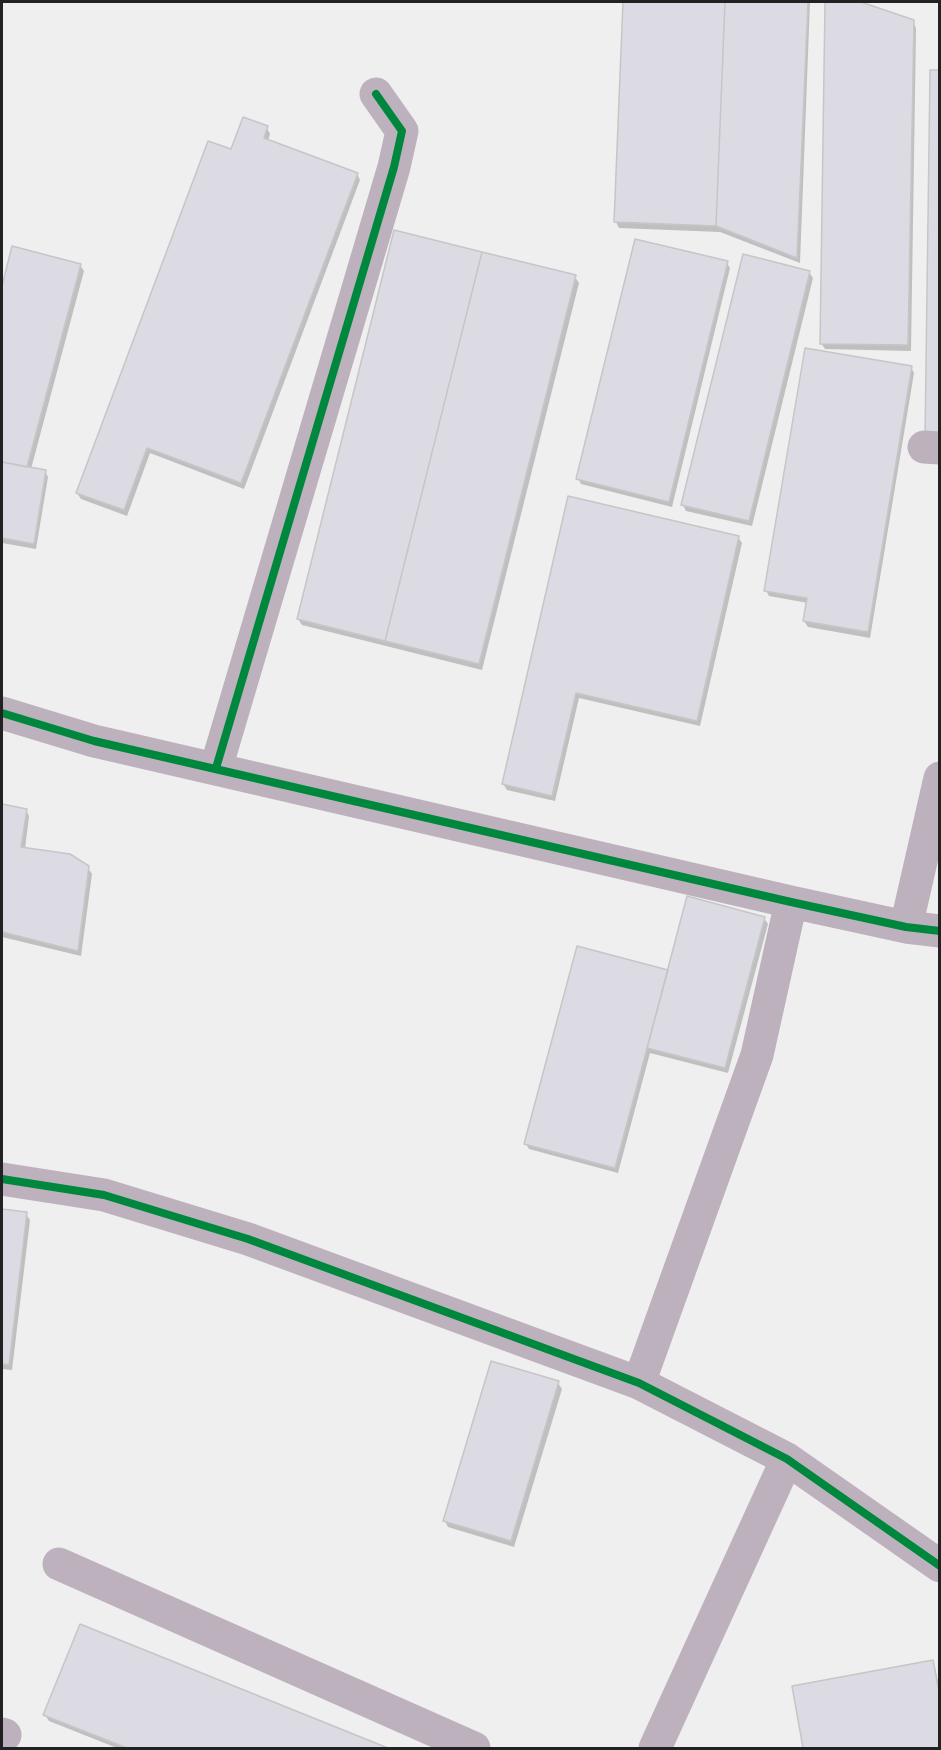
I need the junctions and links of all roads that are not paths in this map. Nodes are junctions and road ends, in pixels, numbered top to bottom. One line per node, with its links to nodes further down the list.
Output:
1 (376, 94): 3 (street)
2 (2, 713): 3 (street)
3 (216, 768): 5 (street)
4 (939, 778): 6 (street)
5 (791, 902): 6 (street); 9 (street)
6 (906, 927): 7 (street)
7 (939, 931)
8 (2, 1179): 9 (street)
9 (639, 1383): 10 (street)
10 (787, 1459): 12 (street); 14 (street)
11 (59, 1564): 13 (street)
12 (939, 1566)
13 (474, 1749)
14 (655, 1749)

